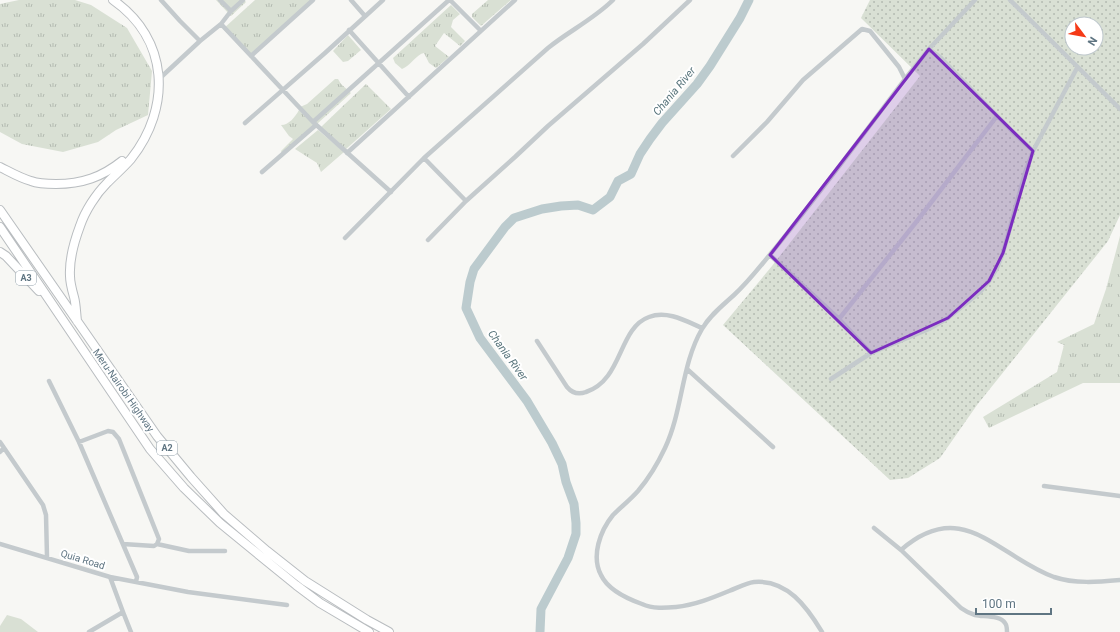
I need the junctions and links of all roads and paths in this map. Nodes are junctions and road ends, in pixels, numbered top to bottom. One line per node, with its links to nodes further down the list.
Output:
1 (113, 0): 24 (highway)
2 (161, 0): 19 (street)
3 (220, 0): 14 (street)
4 (243, 0): 14 (street)
5 (314, 0): 21 (street)
6 (350, 0): 15 (street)
7 (383, 0): 15 (street)
8 (449, 0): 18 (street); 22 (street)
9 (515, 0): 18 (street)
10 (613, 0): 36 (street)
11 (690, 0): 40 (street)
12 (975, 0): 20 (street)
13 (1010, 0): 23 (street)
14 (231, 12): 16 (street)
15 (365, 16): 17 (street)
16 (221, 24): 19 (street); 21 (street)
17 (349, 30): 22 (street); 26 (street)
18 (481, 31): 27 (street)
19 (200, 41): 24 (street)
20 (929, 49): 25 (street); 29 (street)
21 (251, 56): 26 (street)
22 (378, 64): 27 (street); 31 (street)
23 (1077, 68): 28 (street); 33 (street)
24 (159, 79): 32 (highway)
25 (905, 79): 35 (street); 46 (street)
26 (283, 90): 30 (street); 31 (street)
27 (409, 97): 34 (street)
28 (1120, 109)
29 (998, 116): 33 (street); 48 (street)
30 (245, 123)
31 (315, 124): 34 (street); 38 (street)
32 (142, 142): 37 (highway); 49 (highway)
33 (1033, 151): 52 (street)
34 (347, 153): 39 (street)
35 (733, 156)
36 (424, 158): 39 (street); 40 (street)
37 (0, 167)
38 (262, 172)
39 (391, 192): 43 (street)
40 (466, 201): 44 (street)
41 (0, 210): 49 (highway, Meru-Nairobi Highway / A2)
42 (0, 227): 47 (highway, Meru-Nairobi Highway / A2)
43 (345, 238)
44 (428, 240)
45 (0, 252): 47 (highway, A3)
46 (770, 255): 48 (street); 50 (street)
47 (52, 304): 77 (highway, Meru-Nairobi Highway / A2)
48 (839, 319): 52 (street)
49 (77, 322): 78 (highway, Meru-Nairobi Highway / A2)
50 (702, 328): 51 (street); 53 (street)
51 (537, 341)
52 (871, 353): 54 (street)
53 (687, 369): 58 (street); 79 (street)
54 (831, 379)
55 (49, 381): 57 (street)
56 (0, 442): 59 (street)
57 (79, 442): 65 (street); 66 (street)
58 (773, 447)
59 (4, 448): 60 (street); 69 (street)
60 (0, 452)
61 (1044, 486): 62 (street)
62 (1120, 496)
63 (874, 528): 67 (street)
64 (0, 544): 69 (street, Quia Road)
65 (123, 544): 66 (street); 72 (street)
66 (157, 544): 68 (street)
67 (901, 550): 71 (street); 80 (street)
68 (225, 551)
69 (47, 557): 70 (street, Quia Road)
70 (110, 576): 72 (street); 74 (street, Quia Road)
71 (1120, 580)
72 (136, 582): 73 (street)
73 (287, 605)
74 (123, 612): 75 (street); 76 (street, Quia Road)
75 (89, 632)
76 (131, 632)
77 (369, 632)
78 (389, 632)
79 (822, 632)
80 (1007, 632)

